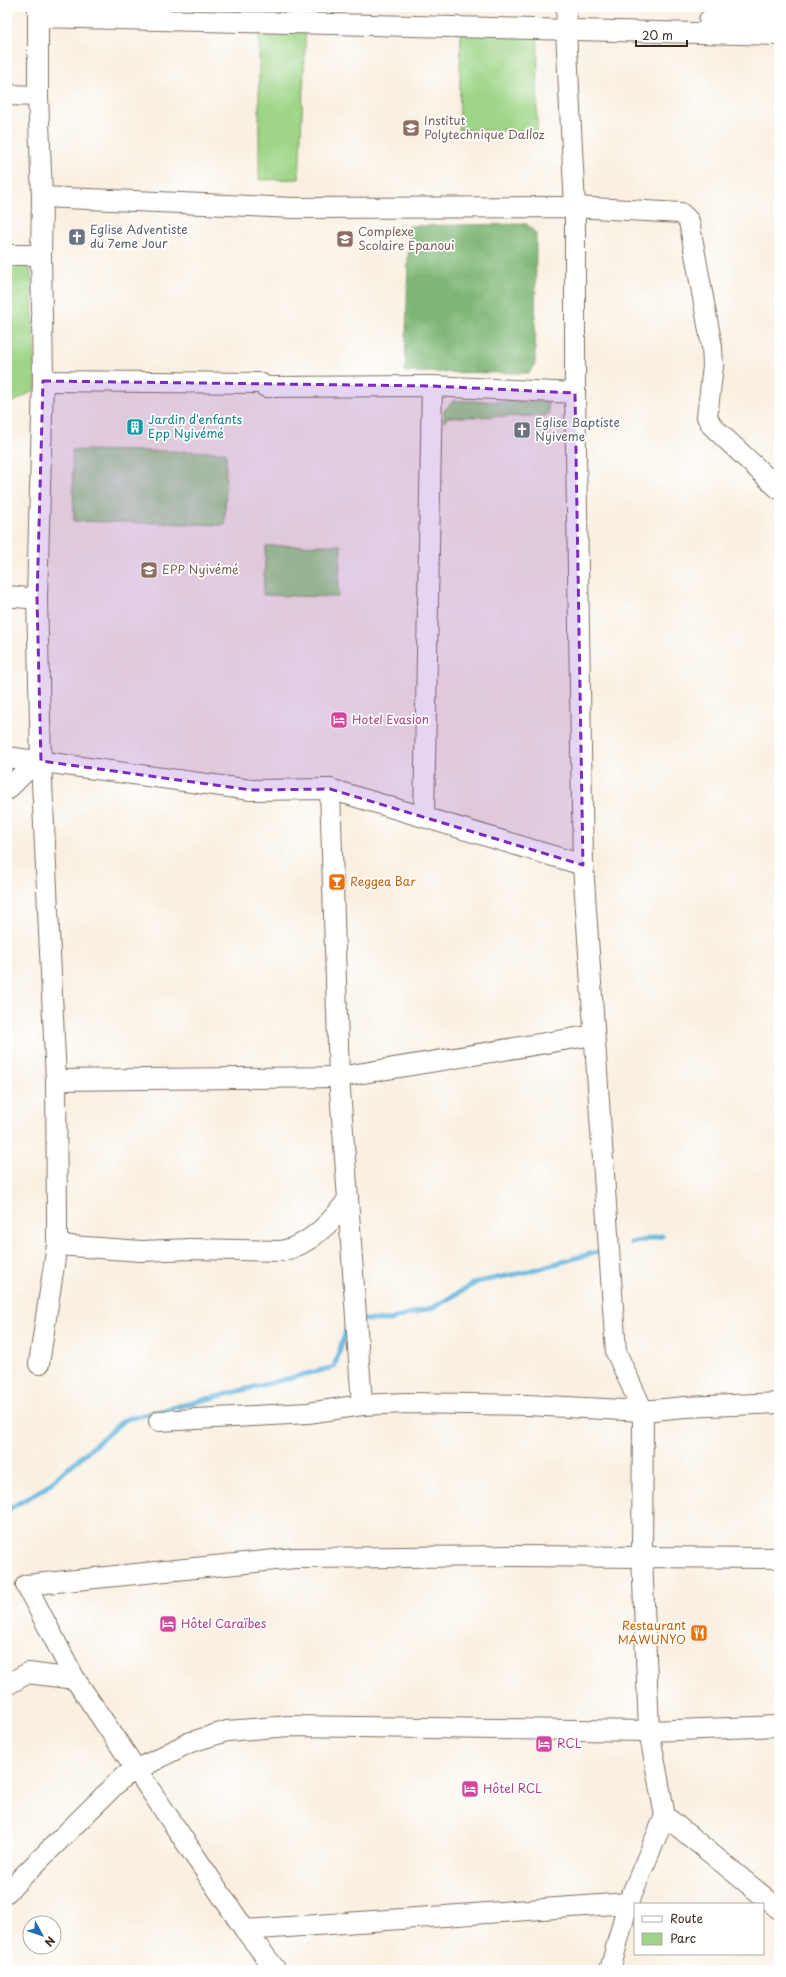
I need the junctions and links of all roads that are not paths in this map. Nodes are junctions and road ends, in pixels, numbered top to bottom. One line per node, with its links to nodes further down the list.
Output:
1 (42, 10): 2 (street); 6 (street)
2 (560, 16): 3 (street); 4 (street); 8 (street)
3 (779, 19)
4 (779, 35)
5 (7, 95): 6 (street)
6 (38, 96): 7 (street)
7 (42, 197): 8 (street); 10 (street)
8 (575, 207): 13 (street); 14 (street)
9 (7, 255): 10 (street)
10 (41, 255): 11 (street)
11 (43, 381): 12 (street); 16 (street)
12 (432, 386): 13 (street); 21 (street)
13 (575, 393): 22 (street)
14 (779, 489)
15 (7, 596): 16 (street)
16 (37, 599): 18 (street)
17 (7, 757): 18 (street)
18 (39, 761): 19 (street); 20 (street); 25 (street)
19 (330, 789): 21 (street); 24 (street)
20 (7, 790)
21 (424, 816): 22 (street)
22 (583, 865): 23 (street)
23 (594, 1035): 24 (street); 31 (street)
24 (339, 1077): 25 (street); 26 (street)
25 (56, 1080): 27 (street)
26 (348, 1199): 27 (street); 30 (street)
27 (57, 1245): 28 (street)
28 (39, 1364)
29 (779, 1403): 31 (street)
30 (362, 1405): 31 (street); 32 (street)
31 (643, 1411): 33 (street)
32 (159, 1421)
33 (642, 1556): 34 (street); 35 (street); 38 (street)
34 (779, 1558)
35 (75, 1679): 36 (street); 39 (street)
36 (7, 1685)
37 (779, 1726): 38 (street)
38 (649, 1731): 39 (street); 40 (street)
39 (137, 1770): 41 (street); 44 (street)
40 (665, 1816): 42 (street); 43 (street)
41 (7, 1892)
42 (628, 1903): 44 (street); 46 (street)
43 (779, 1909)
44 (245, 1930): 45 (street)
45 (276, 1970)
46 (610, 1970)

